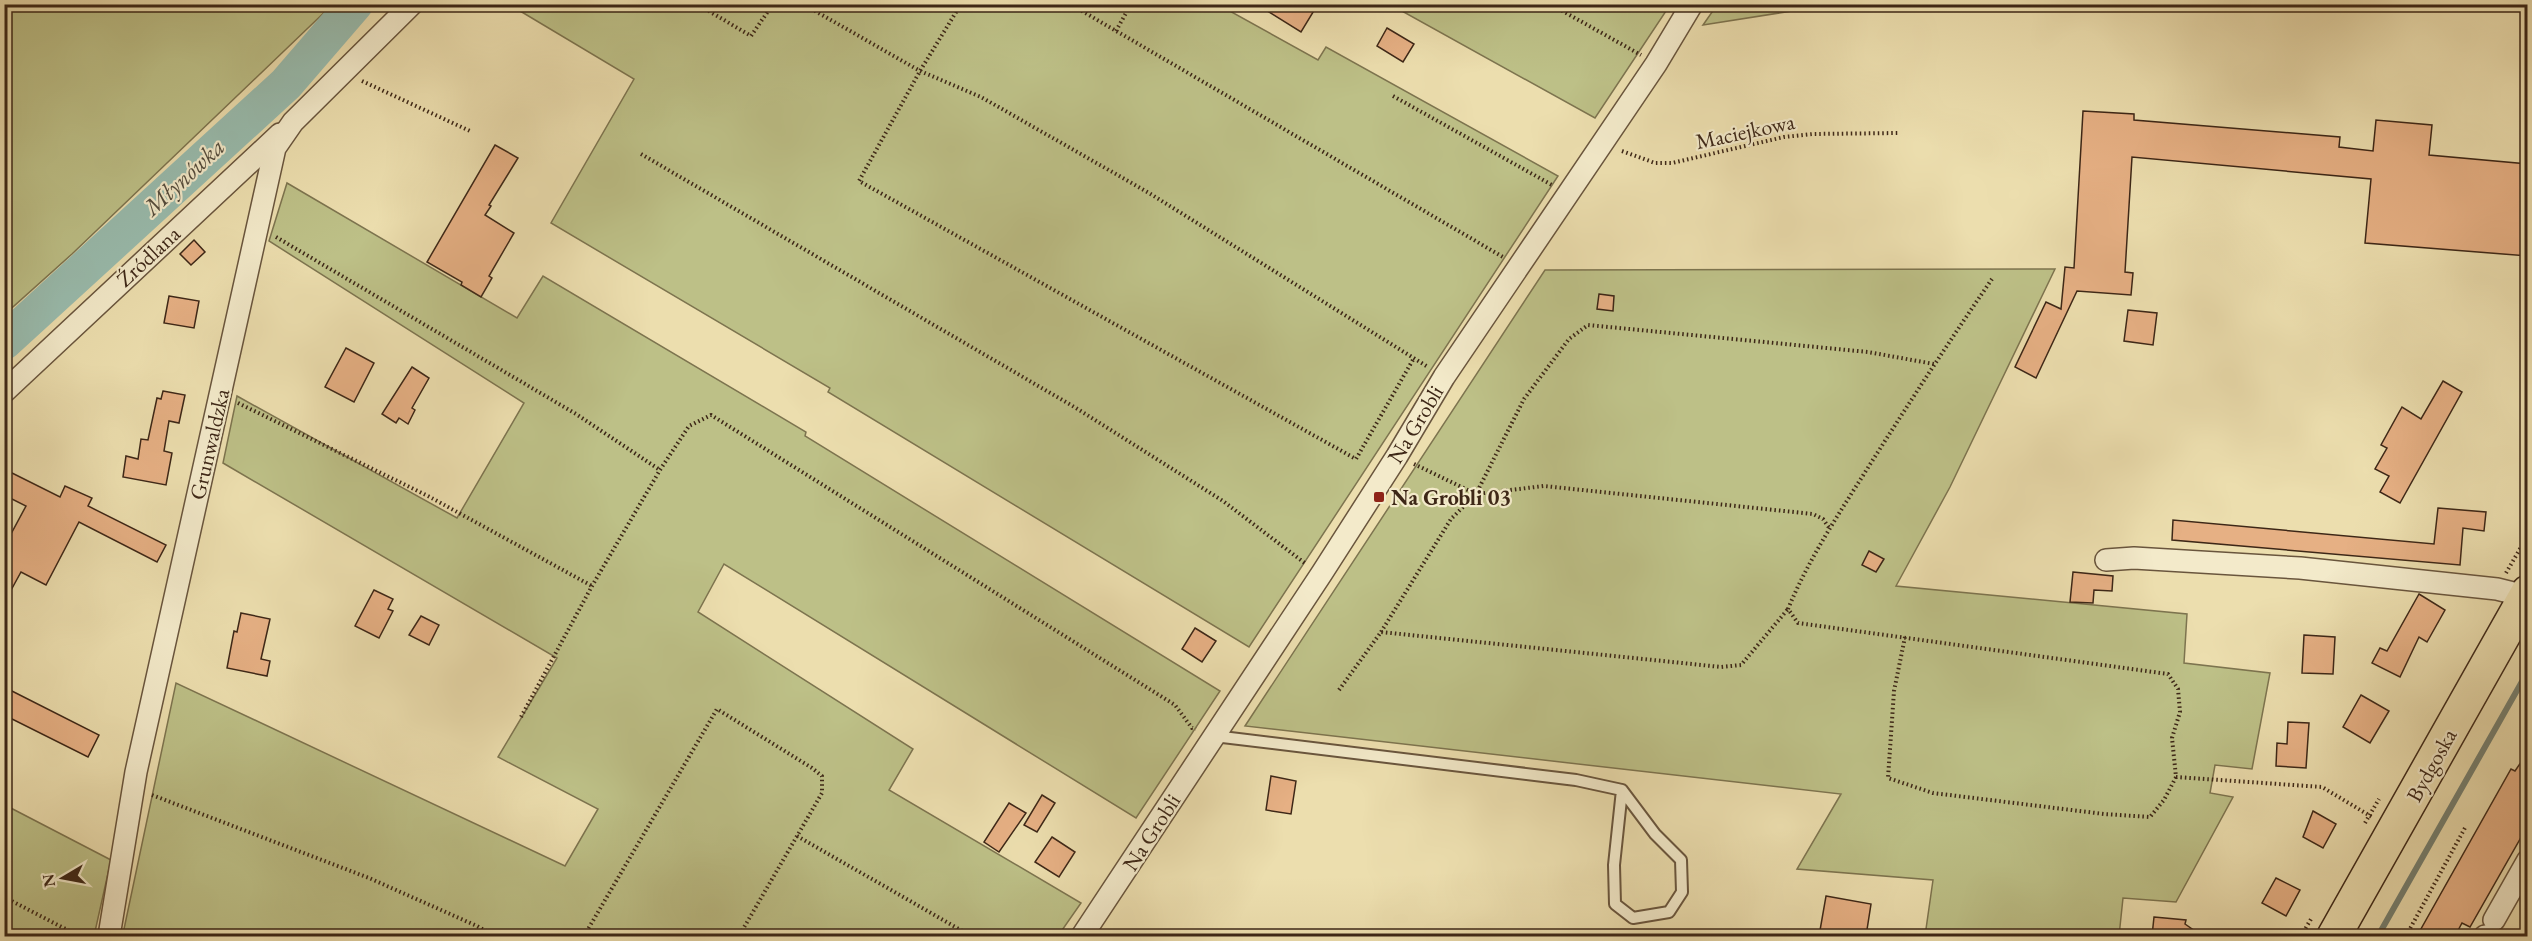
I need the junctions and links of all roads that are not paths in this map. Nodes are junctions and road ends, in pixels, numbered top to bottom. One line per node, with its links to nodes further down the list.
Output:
1 (412, 4): 3 (street, Grunwaldzka)
2 (1692, 4): 7 (street, Na Grobli)
3 (293, 122): 4 (street, Źródlana); 11 (street, Grunwaldzka)
4 (4, 392)
5 (2106, 560): 6 (street)
6 (2526, 594): 13 (main road, Bydgoska)
7 (1214, 736): 8 (lane); 12 (street, Na Grobli)
8 (1622, 790): 8 (lane)
9 (2528, 860): 10 (street)
10 (2488, 931)
11 (109, 936)
12 (1082, 936)
13 (2334, 936)

